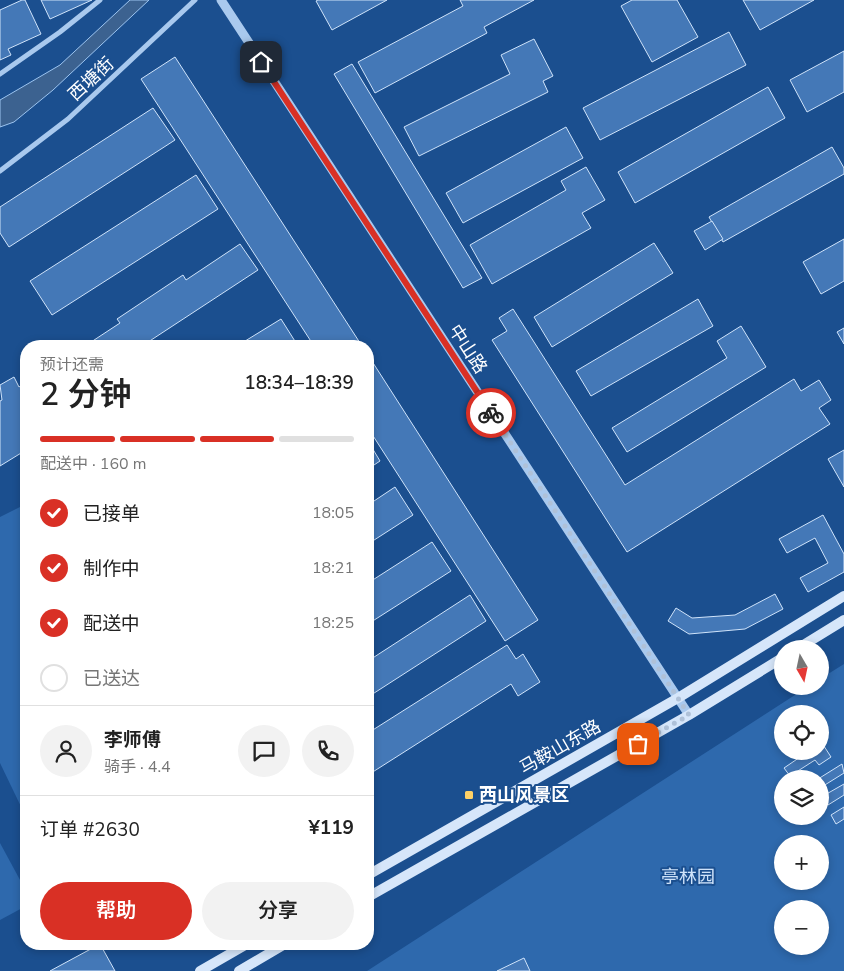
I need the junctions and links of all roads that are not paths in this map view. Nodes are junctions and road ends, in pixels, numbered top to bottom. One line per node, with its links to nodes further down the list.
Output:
1 (100, 0): 4 (street)
2 (194, 0): 5 (street, 西塘街)
3 (220, 0): 10 (street, 中山路)
4 (0, 74)
5 (0, 171)
6 (844, 596): 10 (main road, 马鞍山东路)
7 (844, 620): 8 (main road)
8 (812, 640)
9 (774, 663): 11 (main road, 马鞍山东路)
10 (678, 698): 11 (street, 中山路); 12 (main road, 马鞍山东路)
11 (689, 715): 13 (main road, 马鞍山东路)
12 (374, 872)
13 (374, 894)
14 (237, 950): 16 (main road)
15 (275, 950): 17 (main road)
16 (200, 971)
17 (239, 971)

